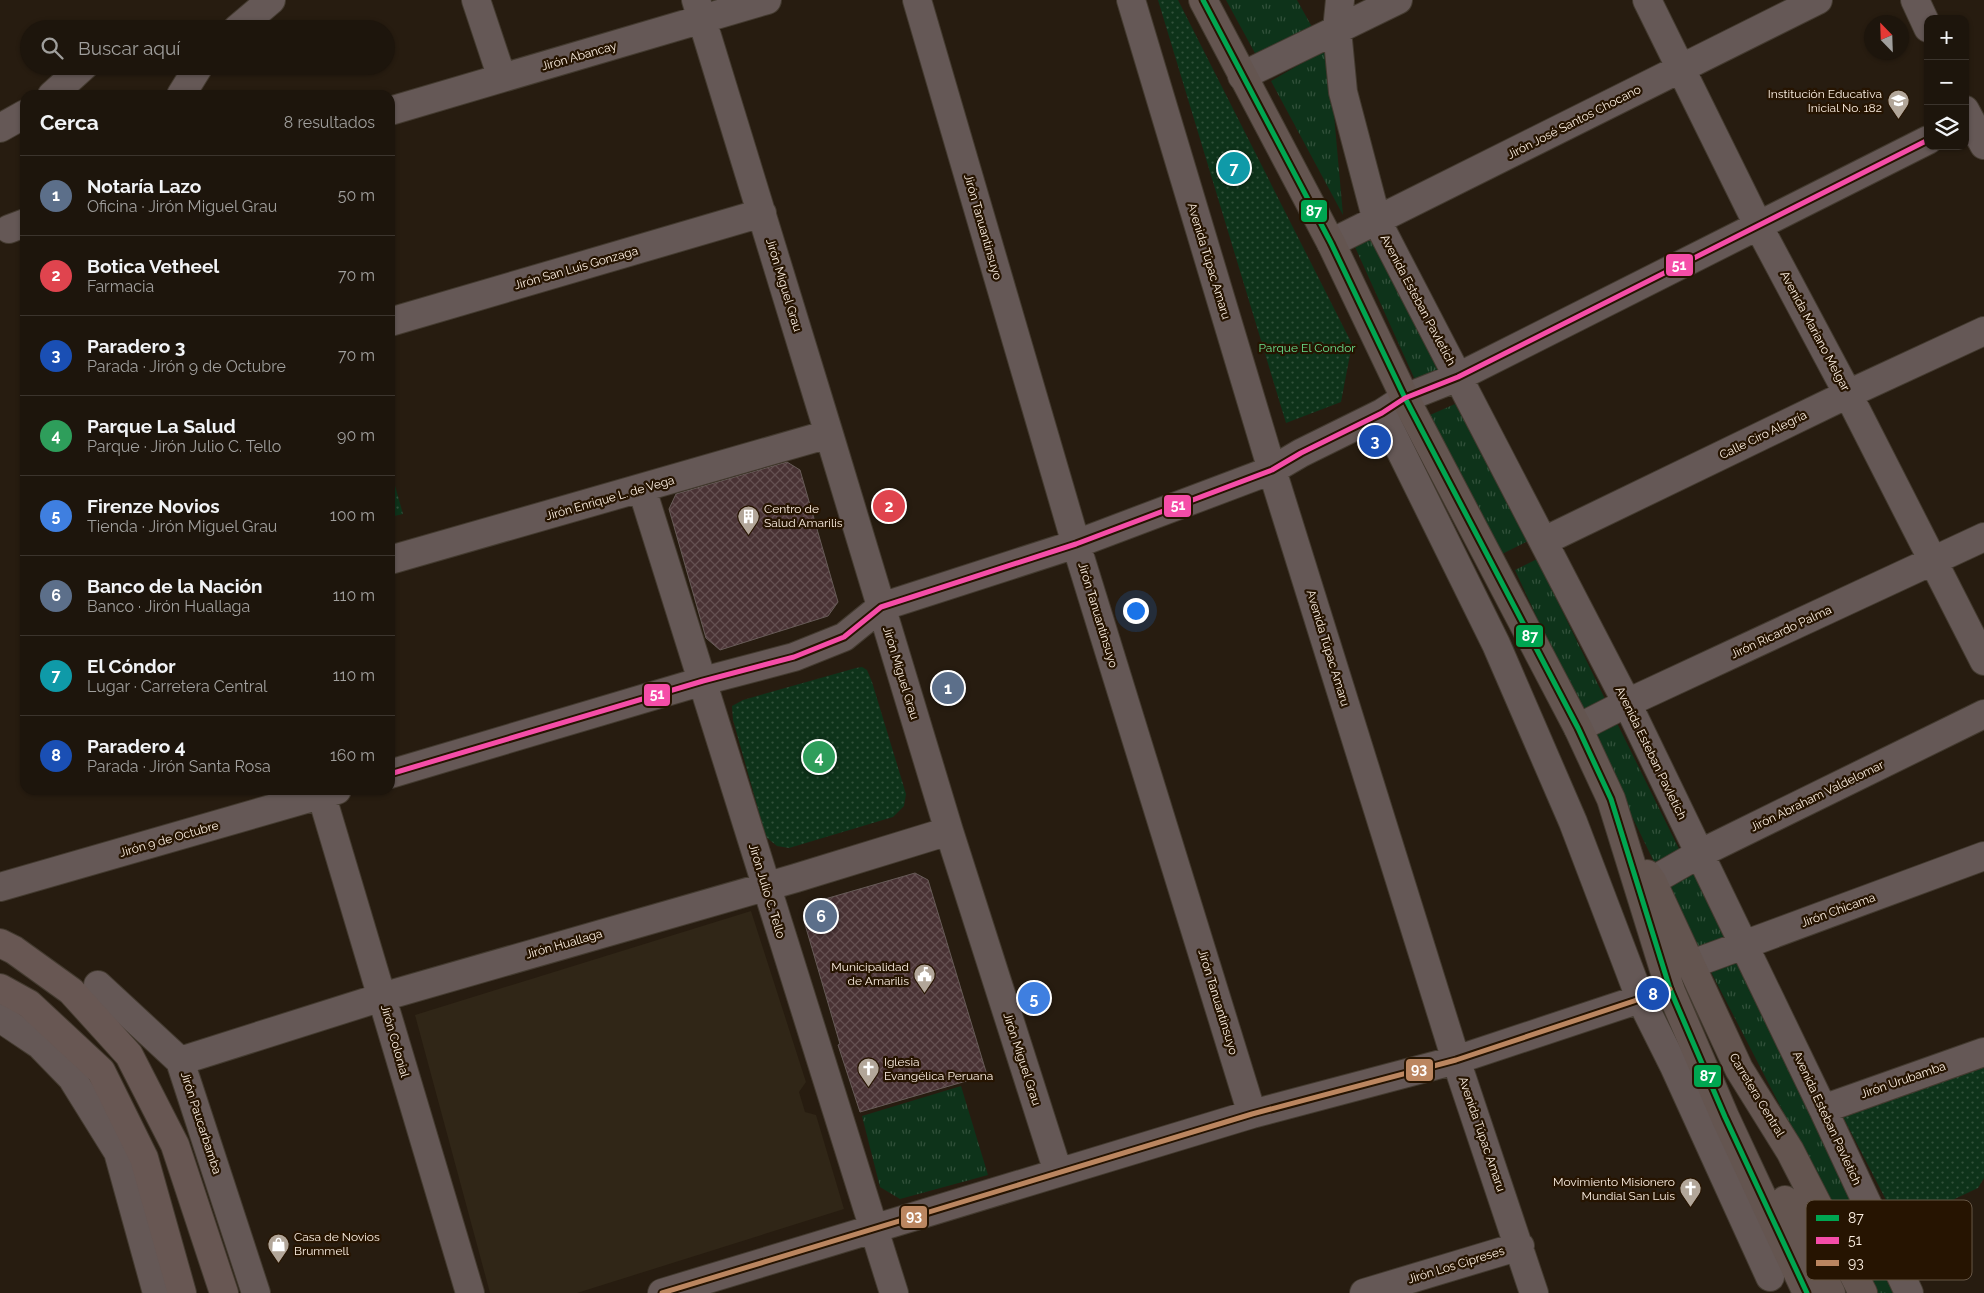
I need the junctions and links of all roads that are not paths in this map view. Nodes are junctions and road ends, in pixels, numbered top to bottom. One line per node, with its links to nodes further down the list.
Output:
1 (272, 0): 14 (street)
2 (476, 0): 20 (street)
3 (767, 0): 12 (street, Jirón Abancay)
4 (917, 0): 44 (street, Jirón Tanuantinsuyo)
5 (1131, 0): 40 (street, Avenida Túpac Amaru)
6 (1203, 0): 19 (highway, Carretera Central)
7 (1340, 0): 15 (street, Avenida Esteban Pavletich)
8 (1398, 0): 15 (street)
9 (1647, 0): 16 (street, Avenida Mariano Melgar)
10 (1818, 0): 16 (street, Jirón José Santos Chocano)
11 (1915, 0): 13 (street)
12 (698, 10): 20 (street, Jirón Abancay); 29 (street, Jirón Miguel Grau)
13 (1924, 19)
14 (248, 20)
15 (1337, 30): 19 (street); 30 (street, Avenida Esteban Pavletich)
16 (1680, 68): 30 (street, Jirón José Santos Chocano); 31 (street, Avenida Mariano Melgar)
17 (74, 75): 21 (street)
18 (193, 75): 22 (street)
19 (1242, 76): 32 (highway, Carretera Central)
20 (502, 78): 23 (street, Jirón Abancay)
21 (58, 90)
22 (184, 90)
23 (395, 110)
24 (1971, 116): 28 (street)
25 (20, 117): 26 (street)
26 (0, 128)
27 (1924, 142): 31 (street)
28 (1984, 145)
29 (762, 213): 33 (street, Jirón San Luis Gonzaga); 39 (street, Jirón Miguel Grau)
30 (1377, 221): 32 (street, Jirón José Santos Chocano); 35 (street, Avenida Esteban Pavletich)
31 (1759, 227): 35 (street); 36 (street, Avenida Mariano Melgar)
32 (1331, 243): 37 (highway, Carretera Central)
33 (395, 321)
34 (1984, 331): 36 (street, Calle Ciro Alegría)
35 (1458, 377): 37 (street); 43 (street, Avenida Esteban Pavletich)
36 (1848, 394): 43 (street, Calle Ciro Alegría); 46 (street, Avenida Mariano Melgar)
37 (1405, 398): 38 (street); 52 (highway, Carretera Central)
38 (1382, 413): 40 (street); 70 (street)
39 (829, 434): 41 (street, Jirón Enrique L. de Vega); 47 (street, Jirón Miguel Grau)
40 (1272, 470): 44 (street); 73 (street, Avenida Túpac Amaru)
41 (642, 489): 45 (street, Jirón Enrique L. de Vega); 49 (street, Jirón Julio C. Tello)
42 (1984, 537): 46 (street, Jirón Ricardo Palma)
43 (1544, 540): 50 (street, Avenida Esteban Pavletich)
44 (1076, 544): 47 (street); 77 (street, Jirón Tanuantinsuyo)
45 (395, 559)
46 (1933, 561): 48 (street, Avenida Mariano Melgar); 50 (street, Jirón Ricardo Palma)
47 (881, 607): 49 (street); 56 (street, Jirón Miguel Grau)
48 (1984, 661)
49 (703, 681): 53 (street); 61 (street, Jirón Julio C. Tello)
50 (1627, 703): 52 (street, Jirón Ricardo Palma); 58 (street, Avenida Esteban Pavletich)
51 (1984, 714): 58 (street, Jirón Abraham Valdelomar)
52 (1578, 728): 57 (highway, Carretera Central)
53 (395, 773)
54 (316, 795): 62 (street, Jirón 9 de Octubre)
55 (327, 795): 69 (street, Jirón Colonial)
56 (949, 831): 61 (street, Jirón Huallaga); 78 (street, Jirón Miguel Grau)
57 (1625, 844): 60 (highway, Carretera Central); 68 (highway, Carretera Central)
58 (1699, 854): 60 (street, Jirón Abraham Valdelomar); 64 (street, Avenida Esteban Pavletich)
59 (1984, 856): 64 (street, Jirón Chicama)
60 (1652, 881): 65 (highway, Carretera Central)
61 (765, 886): 69 (street, Jirón Huallaga); 81 (street, Jirón Julio C. Tello)
62 (0, 887)
63 (0, 943): 91 (main road)
64 (1744, 945): 65 (street, Jirón Chicama); 76 (street, Avenida Esteban Pavletich)
65 (1692, 964): 75 (highway, Carretera Central)
66 (98, 985): 74 (street, Jirón Paucarbamba)
67 (0, 988): 90 (main road)
68 (1670, 989): 70 (street); 97 (highway, Carretera Central)
69 (382, 997): 74 (street, Jirón Huallaga); 93 (street, Jirón Colonial)
70 (1640, 998): 73 (street); 84 (street)
71 (0, 1018): 89 (street)
72 (1984, 1052): 76 (street, Jirón Urubamba)
73 (1456, 1060): 77 (street); 83 (street, Avenida Túpac Amaru)
74 (180, 1061): 92 (street, Jirón Paucarbamba)
75 (1738, 1069): 79 (highway, Carretera Central); 82 (highway)
76 (1823, 1109): 80 (street, Avenida Esteban Pavletich)
77 (1252, 1114): 78 (street)
78 (1058, 1172): 81 (street)
79 (1815, 1200)
80 (1866, 1200)
81 (874, 1228): 88 (street); 94 (street, Jirón Julio C. Tello)
82 (1806, 1242)
83 (1520, 1246): 95 (street, Jirón Los Cipreses); 96 (street, Avenida Túpac Amaru)
84 (1770, 1277)
85 (1825, 1280): 98 (highway)
86 (1856, 1280): 99 (highway, Carretera Central)
87 (1903, 1280): 100 (street, Avenida Esteban Pavletich)
88 (676, 1291)
89 (157, 1293)
90 (182, 1293)
91 (224, 1293)
92 (256, 1293)
93 (470, 1293)
94 (894, 1293)
95 (1364, 1293)
96 (1534, 1293)
97 (1807, 1293)
98 (1831, 1293)
99 (1863, 1293)
100 (1909, 1293)

